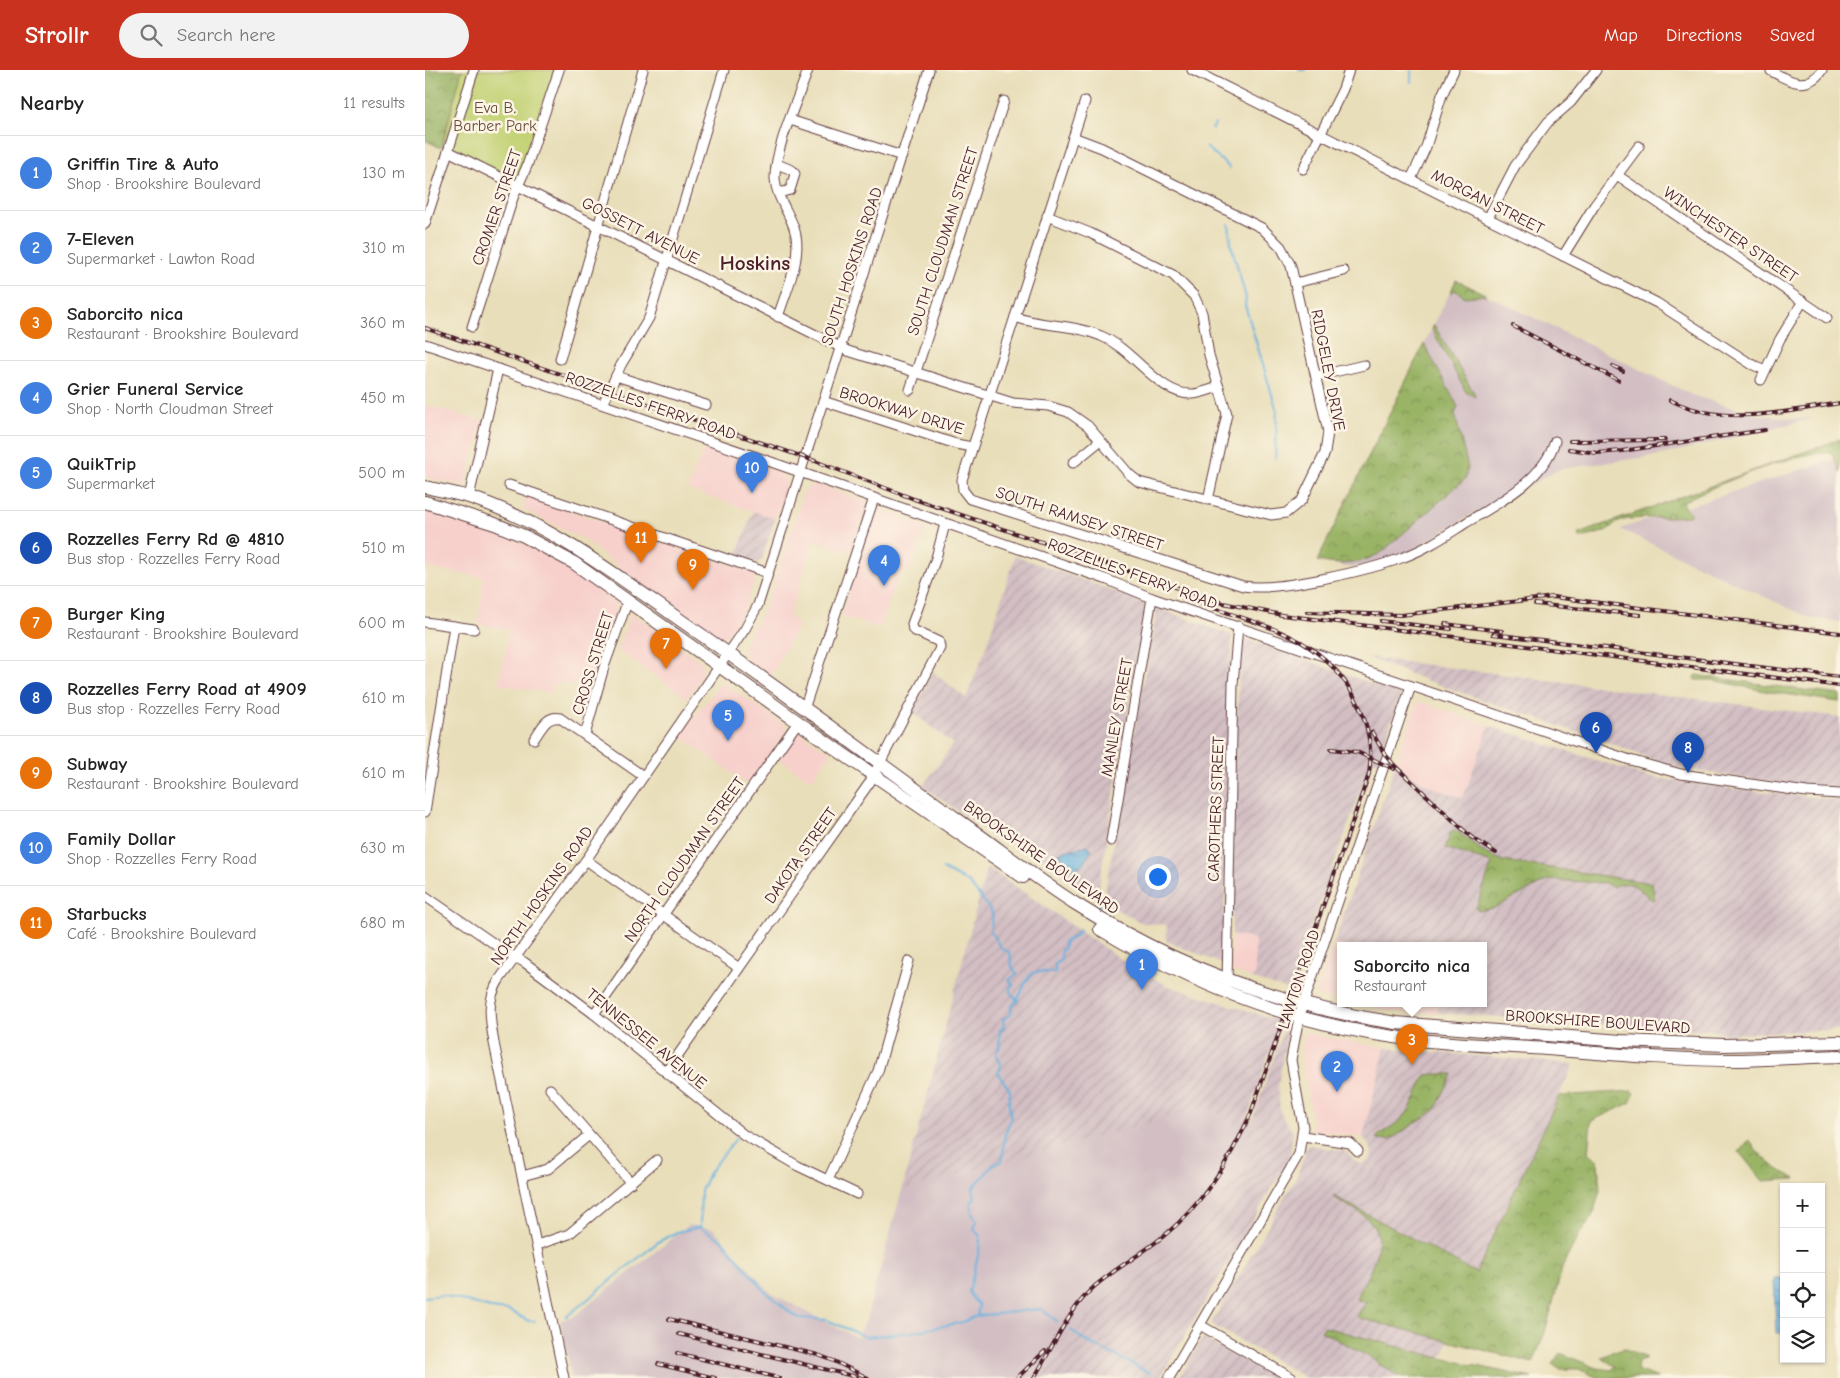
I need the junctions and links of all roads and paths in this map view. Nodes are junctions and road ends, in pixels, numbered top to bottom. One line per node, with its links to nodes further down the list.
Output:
1 (473, 70): 19 (street)
2 (559, 70): 25 (street, CROMER STREET)
3 (643, 70): 30 (street)
4 (724, 70): 32 (street)
5 (808, 70): 15 (street)
6 (929, 70): 20 (street, SOUTH HOSKINS ROAD)
7 (1192, 70): 16 (street, MORGAN STREET)
8 (1349, 70): 16 (street)
9 (1454, 70): 24 (street)
10 (1596, 70): 28 (street)
11 (1822, 70): 12 (street)
12 (1771, 71)
13 (1004, 101): 46 (street, SOUTH CLOUDMAN STREET)
14 (1085, 101): 17 (street, SOUTH RAMSEY STREET)
15 (790, 120): 20 (street); 21 (street)
16 (1320, 134): 22 (street); 24 (street, MORGAN STREET)
17 (1073, 137): 27 (street, SOUTH RAMSEY STREET); 34 (street, RIDGELEY DRIVE)
18 (1639, 146): 23 (street)
19 (448, 151): 25 (street, GOSSETT AVENUE); 29 (street)
20 (902, 156): 41 (street, SOUTH HOSKINS ROAD)
21 (777, 164): 26 (street); 26 (street)
22 (1303, 169)
23 (1617, 175): 31 (street); 35 (street, WINCHESTER STREET)
24 (1411, 179): 28 (street, MORGAN STREET)
25 (519, 186): 30 (street, GOSSETT AVENUE); 39 (street, CROMER STREET)
26 (779, 194): 36 (street)
27 (1047, 216): 37 (street, SOUTH RAMSEY STREET); 50 (street)
28 (1488, 218): 31 (street, MORGAN STREET)
29 (425, 224)
30 (598, 226): 32 (street, GOSSETT AVENUE); 42 (street)
31 (1563, 256): 45 (street, MORGAN STREET)
32 (666, 260): 36 (street, GOSSETT AVENUE); 47 (street)
33 (1344, 271): 34 (street)
34 (1295, 283): 48 (street, RIDGELEY DRIVE)
35 (1803, 301): 38 (street, WINCHESTER STREET); 45 (street)
36 (778, 317): 41 (street, GOSSETT AVENUE)
37 (1015, 317): 50 (street); 52 (street, SOUTH RAMSEY STREET)
38 (1827, 318)
39 (472, 327)
40 (425, 344): 44 (street, ROZZELLES FERRY ROAD)
41 (840, 348): 46 (street, GOSSETT AVENUE); 53 (street, SOUTH HOSKINS ROAD)
42 (559, 359)
43 (1365, 365): 48 (street)
44 (498, 369): 54 (street, ROZZELLES FERRY ROAD); 63 (street)
45 (1765, 370): 49 (street)
46 (916, 373): 51 (street, SOUTH CLOUDMAN STREET); 52 (street, GOSSETT AVENUE)
47 (616, 376): 54 (street); 55 (street)
48 (1317, 376): 65 (street, RIDGELEY DRIVE)
49 (1761, 380)
50 (1219, 387): 65 (street)
51 (910, 390)
52 (989, 396): 56 (street, RIDGELEY DRIVE); 58 (street, SOUTH RAMSEY STREET)
53 (823, 401): 58 (street, BROOKWAY DRIVE); 60 (street, SOUTH HOSKINS ROAD)
54 (603, 404): 60 (street, ROZZELLES FERRY ROAD)
55 (706, 405)
56 (1100, 441): 59 (street); 65 (street, RIDGELEY DRIVE)
57 (1555, 443): 58 (street, SOUTH RAMSEY STREET)
58 (972, 447)
59 (1073, 463)
60 (801, 472): 64 (street, ROZZELLES FERRY ROAD); 70 (street, NORTH HOSKINS ROAD)
61 (509, 485): 70 (street)
62 (425, 487): 63 (highway, BROOKSHIRE BOULEVARD)
63 (469, 497): 69 (highway, BROOKSHIRE BOULEVARD)
64 (874, 498): 68 (street, ROZZELLES FERRY ROAD); 80 (street)
65 (1208, 500)
66 (425, 502): 67 (highway, BROOKSHIRE BOULEVARD)
67 (469, 514): 69 (highway); 72 (highway, BROOKSHIRE BOULEVARD)
68 (945, 524): 71 (street, ROZZELLES FERRY ROAD); 84 (street, DAKOTA STREET)
69 (541, 530): 77 (highway, BROOKSHIRE BOULEVARD)
70 (768, 573): 77 (street, NORTH HOSKINS ROAD)
71 (1152, 598): 75 (street, ROZZELLES FERRY ROAD); 88 (street, MANLEY STREET)
72 (628, 600): 78 (highway, BROOKSHIRE BOULEVARD); 82 (street, CROSS STREET)
73 (425, 622): 74 (street)
74 (454, 626): 76 (street); 87 (street)
75 (1238, 626): 79 (street, ROZZELLES FERRY ROAD); 95 (street, CAROTHERS STREET)
76 (474, 629)
77 (727, 653): 78 (street, NORTH HOSKINS ROAD); 80 (highway, BROOKSHIRE BOULEVARD)
78 (719, 666): 81 (highway, BROOKSHIRE BOULEVARD); 85 (street, NORTH HOSKINS ROAD)
79 (1411, 686): 86 (street, ROZZELLES FERRY ROAD); 96 (street, LAWTON ROAD)
80 (804, 709): 84 (highway, BROOKSHIRE BOULEVARD)
81 (798, 722): 84 (highway, BROOKSHIRE BOULEVARD); 91 (street, NORTH CLOUDMAN STREET)
82 (585, 735): 83 (street); 85 (street)
83 (534, 739)
84 (877, 770): 94 (street, DAKOTA STREET); 95 (highway, BROOKSHIRE BOULEVARD)
85 (643, 776): 89 (street, NORTH HOSKINS ROAD)
86 (1840, 794)
87 (425, 812)
88 (1111, 841)
89 (586, 860): 91 (street); 92 (street, NORTH HOSKINS ROAD)
90 (425, 896): 92 (street, TENNESSEE AVENUE)
91 (664, 914): 94 (street); 97 (street, NORTH CLOUDMAN STREET)
92 (516, 957): 97 (street, TENNESSEE AVENUE); 109 (street, NORTH HOSKINS ROAD)
93 (909, 961): 110 (street)
94 (739, 968): 103 (street, DAKOTA STREET)
95 (1227, 986): 96 (highway, BROOKSHIRE BOULEVARD); 98 (highway, BROOKSHIRE BOULEVARD)
96 (1303, 1004): 98 (street, LAWTON ROAD); 100 (highway, BROOKSHIRE BOULEVARD)
97 (594, 1014): 103 (street, TENNESSEE AVENUE)
98 (1299, 1017): 102 (highway, BROOKSHIRE BOULEVARD); 106 (street, LAWTON ROAD)
99 (1840, 1042): 100 (highway, BROOKSHIRE BOULEVARD)
100 (1740, 1045): 102 (highway)
101 (1840, 1056): 102 (highway, BROOKSHIRE BOULEVARD)
102 (1739, 1060)
103 (666, 1072): 110 (street, TENNESSEE AVENUE)
104 (550, 1089): 105 (street)
105 (589, 1135): 109 (street); 111 (street)
106 (1303, 1136): 107 (street); 114 (street, LAWTON ROAD)
107 (1358, 1151)
108 (657, 1160): 111 (street)
109 (522, 1176): 113 (street, NORTH HOSKINS ROAD)
110 (828, 1180): 112 (street, TENNESSEE AVENUE)
111 (631, 1183): 113 (street)
112 (857, 1194)
113 (537, 1245): 115 (street, NORTH HOSKINS ROAD)
114 (1200, 1325): 116 (street, LAWTON ROAD); 117 (street)
115 (564, 1378)
116 (1169, 1378)
117 (1292, 1378)

